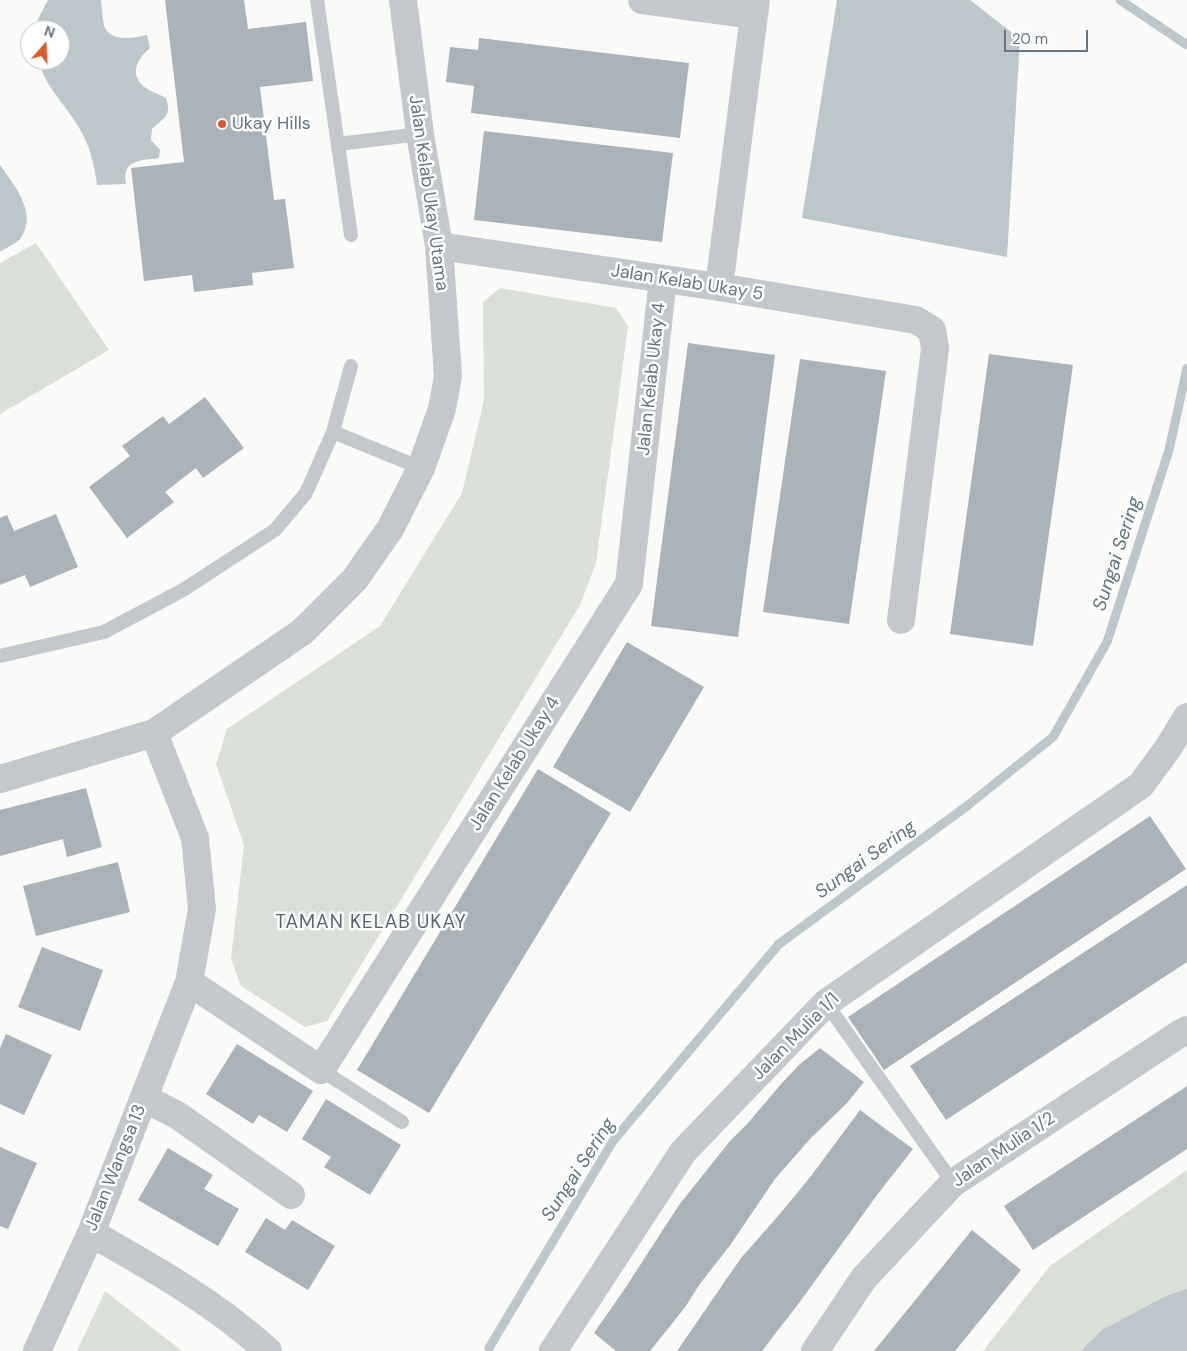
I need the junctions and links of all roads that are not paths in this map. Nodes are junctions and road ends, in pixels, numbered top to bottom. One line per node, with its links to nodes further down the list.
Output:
1 (317, 0): 6 (lane)
2 (403, 0): 5 (street, Jalan Kelab Ukay Utama)
3 (642, 0): 4 (street)
4 (755, 7): 10 (street)
5 (420, 134): 6 (lane); 8 (street, Jalan Kelab Ukay Utama)
6 (338, 144): 7 (lane)
7 (351, 235)
8 (439, 246): 9 (street, Jalan Kelab Ukay 5); 13 (street, Jalan Kelab Ukay Utama)
9 (663, 279): 10 (street, Jalan Kelab Ukay 5); 22 (street, Jalan Kelab Ukay 4)
10 (719, 287): 14 (street, Jalan Kelab Ukay 5)
11 (351, 366): 12 (lane)
12 (333, 432): 13 (lane); 15 (lane)
13 (421, 468): 17 (street, Jalan Kelab Ukay Utama)
14 (901, 620)
15 (0, 656)
16 (1187, 717): 20 (street, Jalan Mulia 1/1)
17 (154, 733): 18 (street, Jalan Kelab Ukay Utama); 19 (street, Jalan Wangsa 13)
18 (0, 779)
19 (189, 982): 22 (street); 23 (street, Jalan Wangsa 13)
20 (826, 1003): 25 (lane); 30 (street, Jalan Mulia 1/1)
21 (1187, 1030): 25 (street, Jalan Mulia 1/2)
22 (320, 1070): 24 (lane)
23 (144, 1098): 26 (street); 27 (street, Jalan Wangsa 13)
24 (402, 1122)
25 (953, 1183): 31 (street, Jalan Mulia 1/2)
26 (291, 1195)
27 (91, 1233): 28 (street, Jalan Wangsa 13); 29 (street)
28 (37, 1351)
29 (268, 1351)
30 (553, 1351)
31 (816, 1351)

